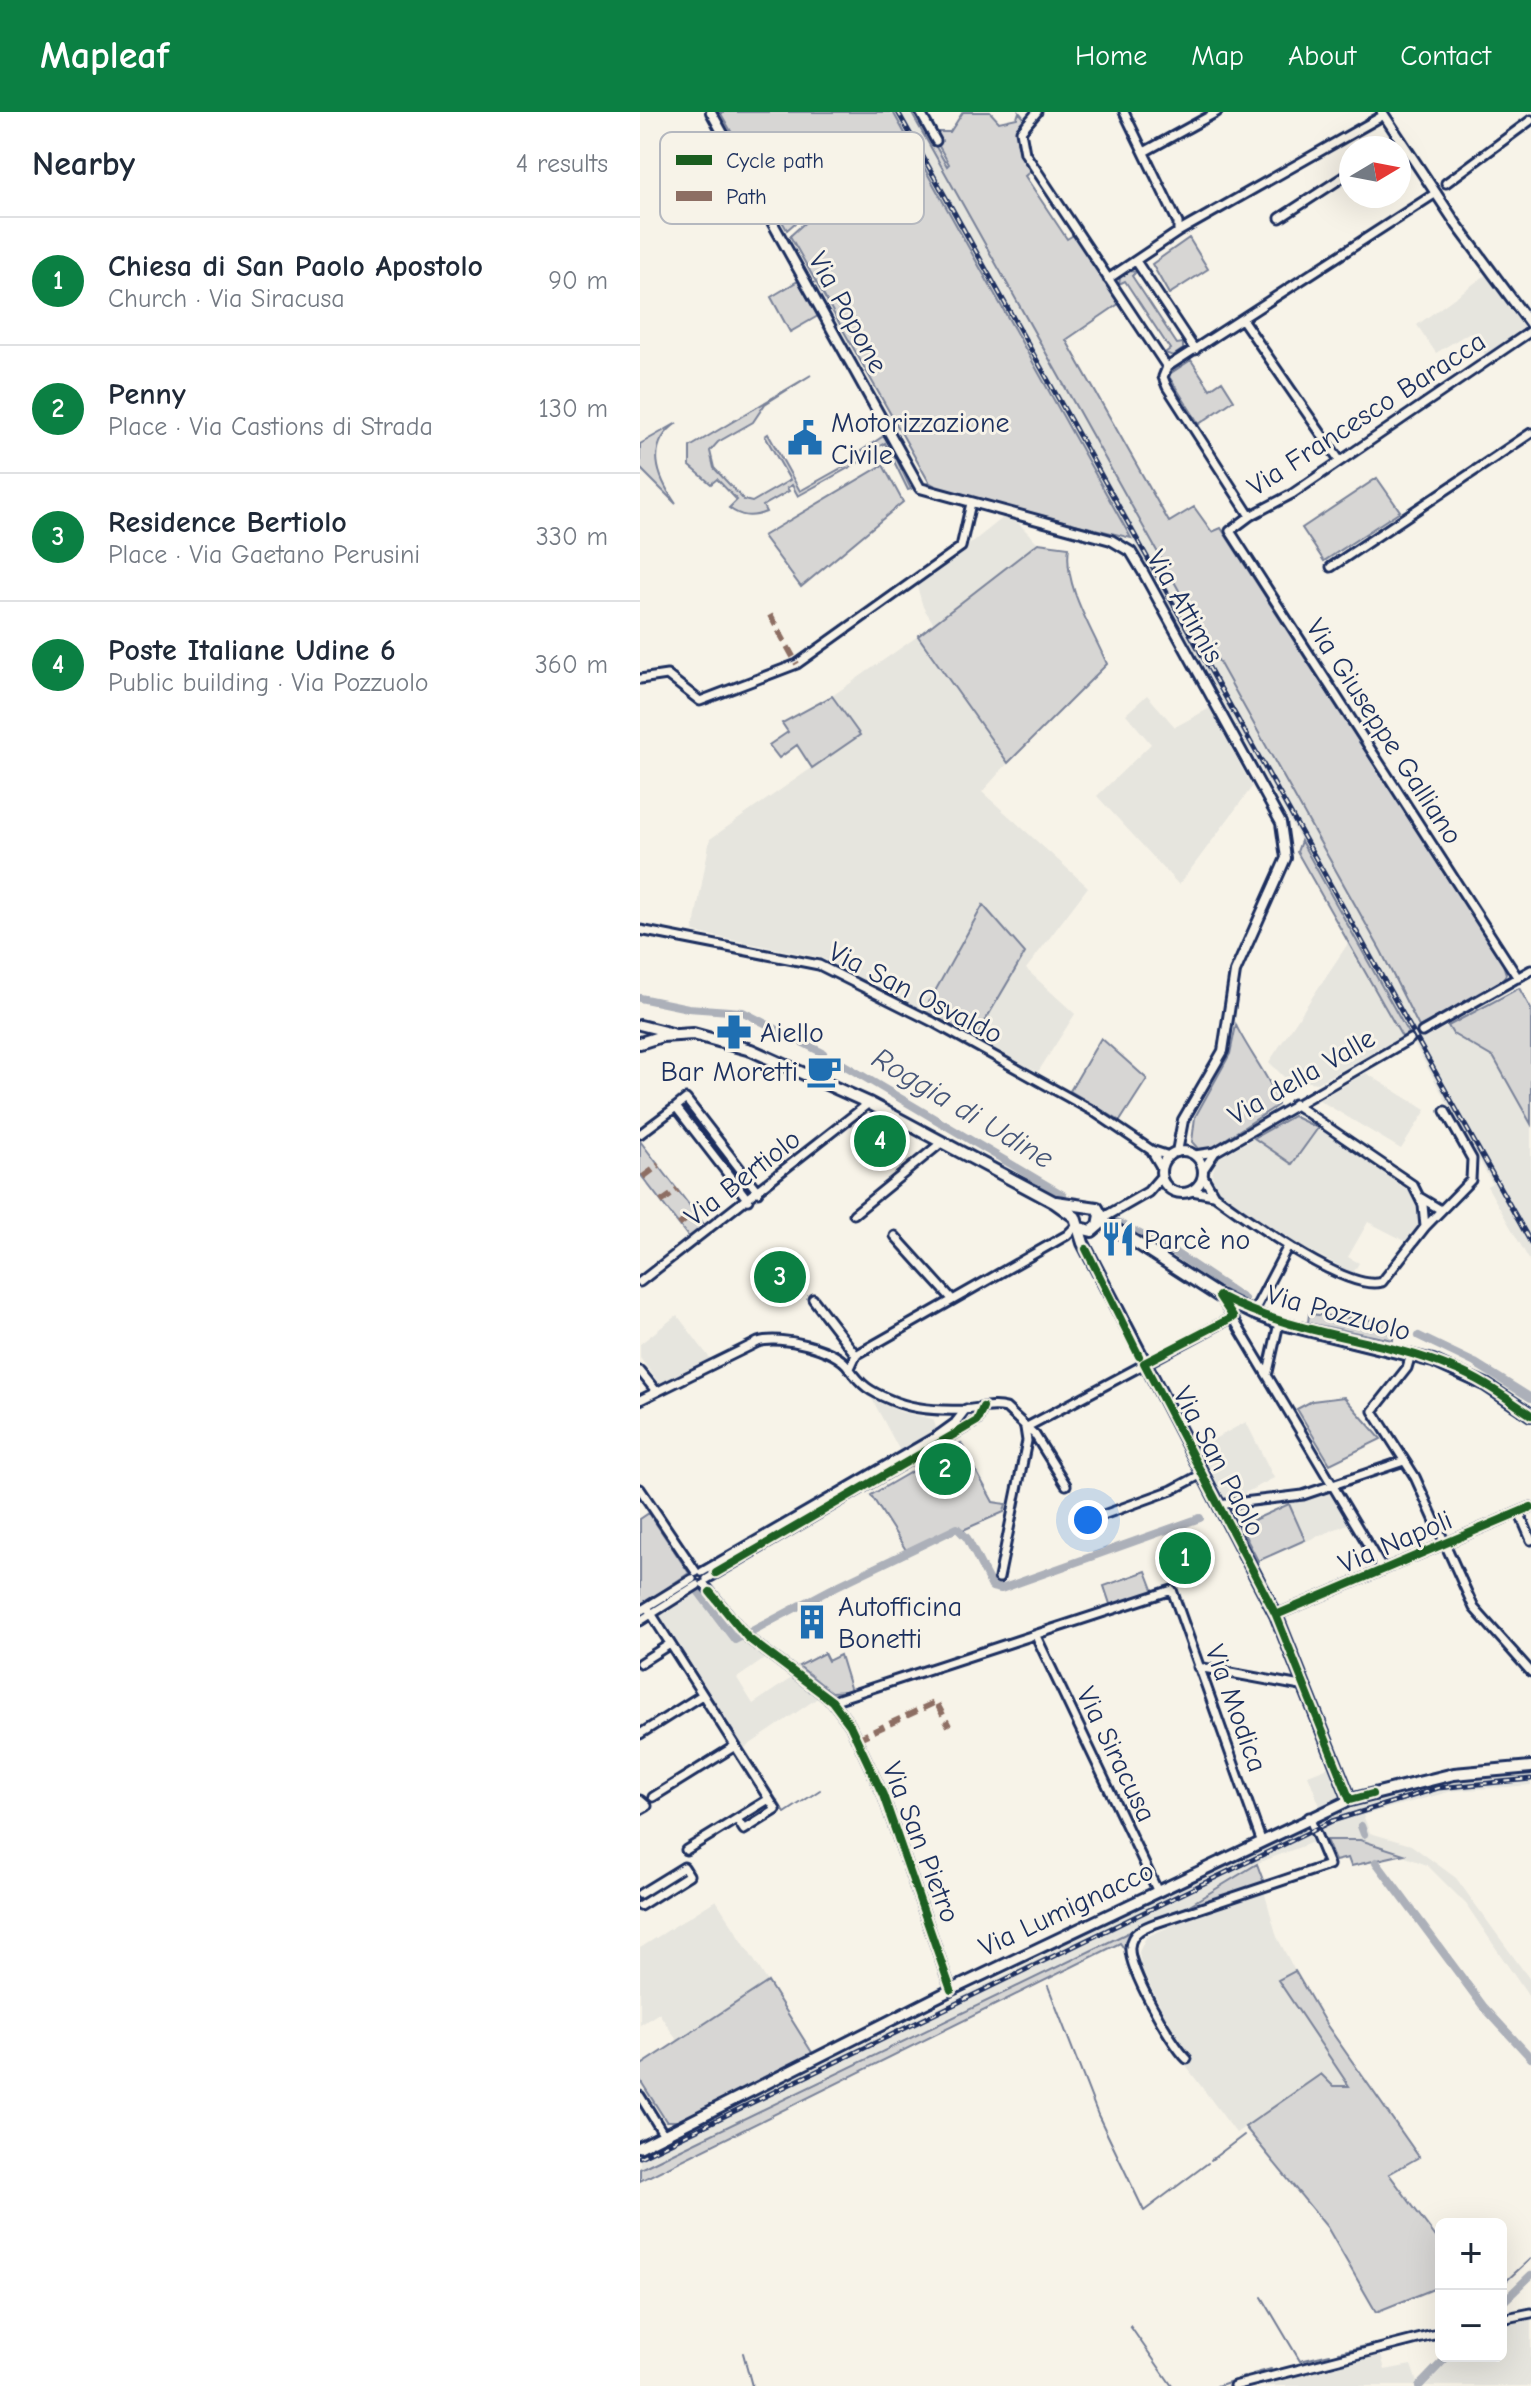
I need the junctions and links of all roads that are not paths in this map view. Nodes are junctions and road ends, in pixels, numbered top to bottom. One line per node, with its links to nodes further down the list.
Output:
1 (711, 112): 8 (street, Via Popone)
2 (920, 112): 10 (street)
3 (1037, 112): 20 (street, Via Francesco Baracca)
4 (1124, 112): 11 (street)
5 (1217, 112): 11 (street)
6 (1383, 114): 9 (street); 18 (street)
7 (1531, 120): 14 (street)
8 (722, 132)
9 (1398, 136)
10 (936, 141)
11 (1144, 152): 18 (street)
12 (1411, 155): 15 (street)
13 (1339, 180): 16 (street)
14 (1446, 183)
15 (1436, 193): 21 (street); 22 (street)
16 (1280, 218)
17 (773, 224): 27 (street, Via Popone)
18 (1178, 232): 19 (street)
19 (1136, 261): 20 (street); 23 (street)
20 (1108, 279): 24 (street, Via Francesco Baracca)
21 (1242, 319): 23 (street); 26 (street)
22 (1531, 328): 26 (street, Via Francesco Baracca)
23 (1195, 350): 24 (street)
24 (1167, 367): 28 (street, Via Francesco Baracca)
25 (1531, 433): 29 (street)
26 (1340, 461): 28 (street, Via Francesco Baracca)
27 (971, 503): 30 (street); 47 (street, Via Attimis)
28 (1250, 516): 33 (street, Via Giuseppe Galliano)
29 (1331, 567)
30 (640, 679)
31 (640, 930): 45 (street, Via San Osvaldo)
32 (1531, 970): 33 (street)
33 (1518, 978): 35 (street)
34 (640, 1025): 36 (street)
35 (1422, 1032)
36 (677, 1034): 38 (main road); 39 (main road)
37 (1410, 1039): 40 (street, Via della Valle)
38 (640, 1043)
39 (869, 1103): 44 (main road); 53 (street, Via Bertiolo)
40 (1294, 1104): 46 (street, Via della Valle); 56 (street)
41 (676, 1107): 43 (street); 53 (street); 57 (street)
42 (1445, 1111): 60 (street)
43 (640, 1134)
44 (941, 1143): 58 (main road); 61 (street)
45 (1151, 1150): 47 (street, Via San Osvaldo); 49 (street, Via San Osvaldo)
46 (1215, 1152): 48 (street, Via della Valle); 50 (street, Via della Valle)
47 (1177, 1153): 48 (street); 49 (street)
48 (1195, 1155): 50 (street)
49 (1161, 1172): 51 (street); 54 (street)
50 (1203, 1173): 52 (street); 55 (street)
51 (1169, 1189): 52 (street); 54 (street)
52 (1192, 1191): 55 (street)
53 (758, 1192): 57 (street, Via Bertiolo)
54 (1148, 1192): 62 (street)
55 (1214, 1195): 66 (street)
56 (1421, 1198): 60 (street); 64 (street)
57 (748, 1200): 67 (street, Via Bertiolo)
58 (1054, 1202): 59 (main road); 63 (main road)
59 (1082, 1206): 62 (main road); 63 (main road)
60 (1441, 1210): 64 (street)
61 (854, 1214)
62 (1100, 1216): 63 (main road); 68 (main road, Via Pozzuolo)
63 (1078, 1224): 70 (street); 76 (main road, Via San Paolo)
64 (1425, 1227): 66 (street)
65 (895, 1236): 70 (street)
66 (1288, 1246): 71 (street)
67 (640, 1282)
68 (1219, 1296): 71 (main road, Via Pozzuolo); 72 (street)
69 (813, 1299): 75 (street)
70 (952, 1299): 75 (street)
71 (1253, 1313): 73 (main road, Via Pozzuolo)
72 (1233, 1317): 76 (street); 79 (street)
73 (1279, 1323): 74 (main road, Via Pozzuolo); 79 (street)
74 (1411, 1354): 85 (main road, Via Pozzuolo); 88 (street)
75 (856, 1355): 77 (street)
76 (1144, 1363): 86 (street); 89 (main road, Via San Paolo)
77 (850, 1368): 80 (street); 84 (street)
78 (640, 1371): 80 (street)
79 (1267, 1373): 91 (street)
80 (656, 1391): 81 (street)
81 (640, 1400)
82 (983, 1407): 83 (street); 86 (street); 100 (street)
83 (966, 1409): 84 (street); 87 (street)
84 (940, 1410): 87 (street)
85 (1531, 1415)
86 (1025, 1428): 90 (street); 101 (street)
87 (940, 1434): 100 (street)
88 (1404, 1461): 91 (street); 98 (street)
89 (1202, 1474): 93 (main road, Via San Paolo); 96 (street, Via San Paolo)
90 (1066, 1485)
91 (1334, 1486): 93 (street); 99 (street)
92 (640, 1489): 100 (street, Via San Pietro)
93 (1218, 1505): 103 (main road, Via San Paolo)
94 (1531, 1507): 95 (street, Via Napoli)
95 (1519, 1512): 97 (street); 98 (street, Via Napoli)
96 (1084, 1522)
97 (1531, 1540)
98 (1444, 1544): 99 (street, Via Napoli); 109 (street)
99 (1383, 1570): 103 (street, Via Napoli)
100 (700, 1578): 102 (street); 112 (street, Via San Pietro)
101 (999, 1578)
102 (646, 1611): 104 (street); 106 (street)
103 (1276, 1615): 110 (main road, Via San Paolo)
104 (640, 1621)
105 (1036, 1636): 108 (street, Via Modica); 112 (street); 125 (street, Via Siracusa)
106 (670, 1644): 107 (street); 111 (street)
107 (640, 1663)
108 (1198, 1667): 110 (street); 123 (street, Via Modica)
109 (1531, 1672)
110 (1306, 1687): 119 (main road, Via San Paolo)
111 (702, 1695): 113 (street); 114 (street)
112 (832, 1701): 128 (street, Via San Pietro)
113 (640, 1734)
114 (735, 1746): 116 (street); 117 (street)
115 (1531, 1767): 119 (main road, Via Lumignacco)
116 (653, 1797)
117 (769, 1799): 122 (street); 122 (street)
118 (640, 1800): 120 (street)
119 (1350, 1800): 121 (main road, Via Lumignacco)
120 (640, 1810)
121 (1309, 1817): 123 (main road, Via Lumignacco); 129 (street)
122 (737, 1819): 124 (street)
123 (1261, 1840): 125 (main road, Via Lumignacco)
124 (686, 1850)
125 (1158, 1892): 128 (main road, Via Lumignacco)
126 (640, 1894): 127 (street)
127 (640, 1906)
128 (951, 1990): 131 (main road, Via Lumignacco)
129 (1187, 2059)
130 (640, 2096): 131 (street)
131 (664, 2135): 132 (main road, Via Lumignacco)
132 (640, 2147)
133 (1531, 2313): 134 (street)
134 (1507, 2318)
135 (1435, 2335): 136 (street)
136 (1234, 2386)

